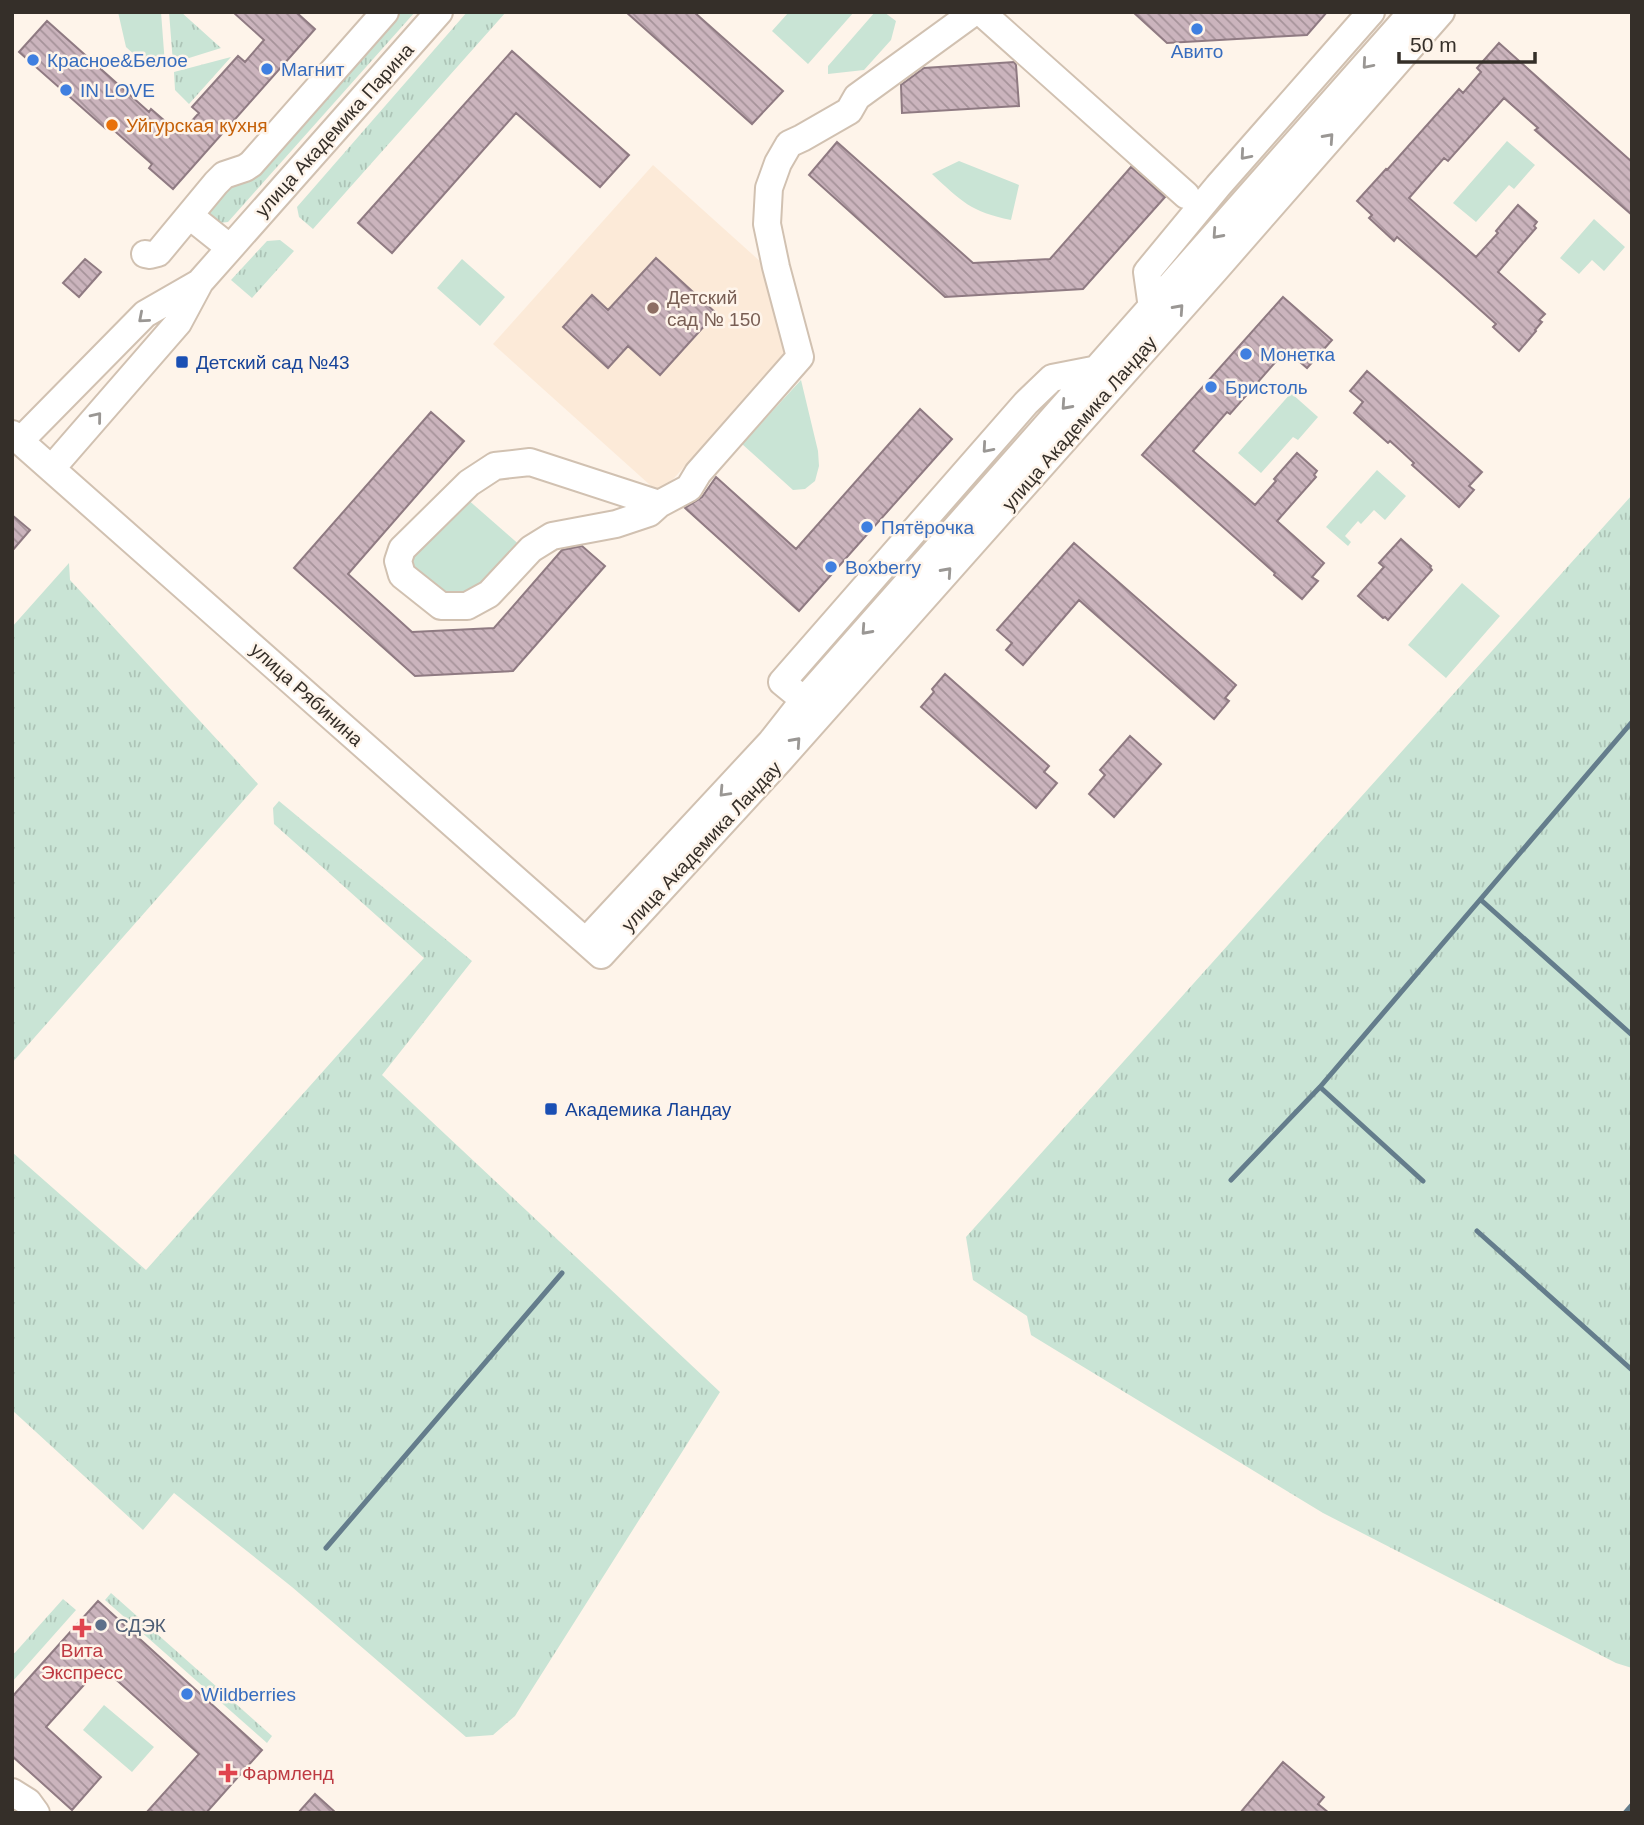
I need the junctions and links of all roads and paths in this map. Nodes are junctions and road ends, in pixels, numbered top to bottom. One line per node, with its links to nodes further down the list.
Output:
1 (385, 12): 9 (street, улица Академика Парина)
2 (439, 12): 10 (street, улица Академика Парина)
3 (974, 12): 16 (street)
4 (981, 12): 8 (street)
5 (1371, 12): 13 (street, one-way to 13)
6 (1412, 12): 13 (street, улица Академика Ландау, one-way to 13)
7 (1441, 12): 17 (street, улица Академика Ландау, one-way to 7)
8 (1186, 195)
9 (190, 216): 10 (street); 11 (street, улица Академика Парина)
10 (230, 248): 12 (street, улица Академика Парина)
11 (145, 254)
12 (200, 282): 14 (street, улица Академика Парина, one-way to 14); 15 (street, улица Академика Парина, one-way to 12)
13 (1152, 308): 17 (street, улица Академика Ландау, one-way to 17)
14 (16, 438): 15 (street, улица Рябинина)
15 (52, 468): 17 (street, улица Рябинина)
16 (659, 504): 16 (street)
17 (594, 948)
18 (12, 1792): 19 (street)
19 (36, 1813)

